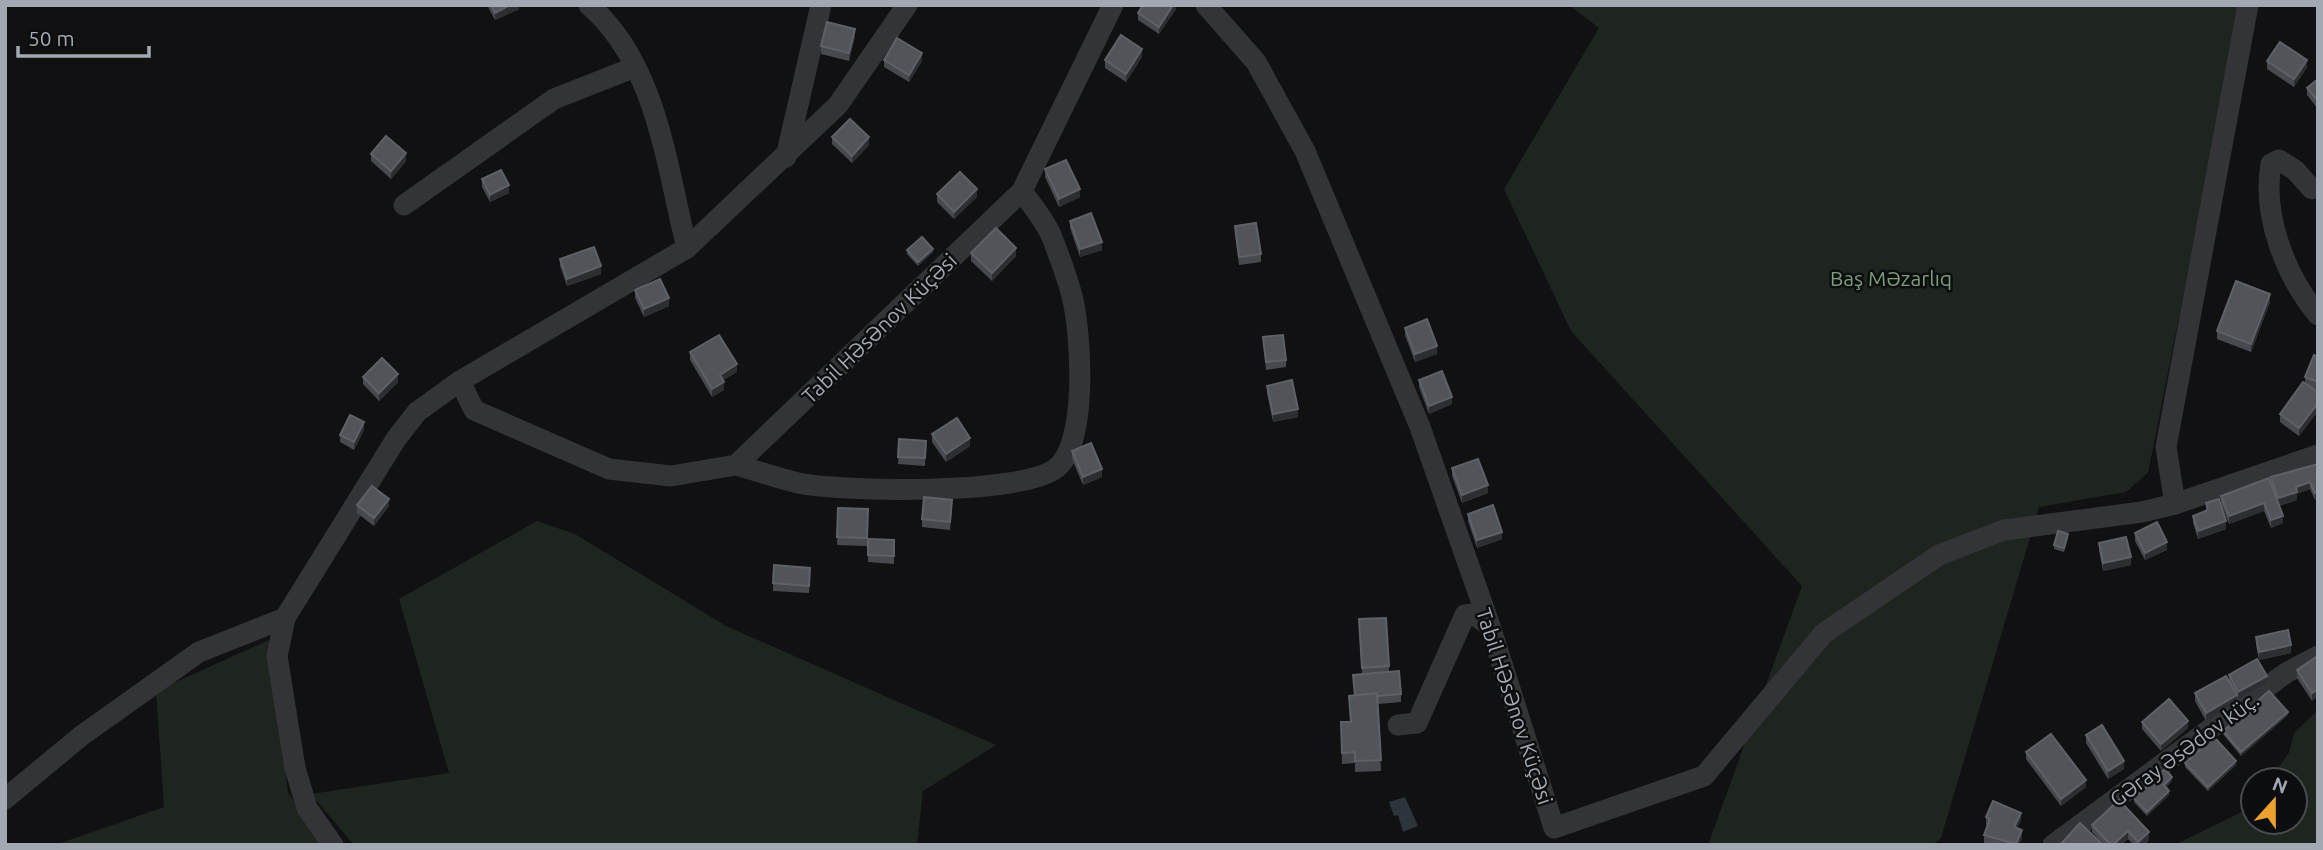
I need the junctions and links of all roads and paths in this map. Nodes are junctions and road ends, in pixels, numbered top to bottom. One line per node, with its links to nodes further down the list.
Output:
1 (589, 5): 7 (street)
2 (821, 5): 8 (street)
3 (907, 5): 8 (street)
4 (1114, 5): 10 (street, Tabil Həsənov Küçəsi)
5 (1206, 5): 19 (street, Tabil Həsənov Küçəsi)
6 (2248, 5): 17 (street)
7 (635, 67): 11 (street); 12 (street)
8 (786, 157): 12 (street)
9 (2312, 189): 13 (street)
10 (1023, 191): 16 (street, Tabil Həsənov Küçəsi); 16 (street)
11 (404, 205)
12 (687, 248): 14 (street)
13 (2318, 315)
14 (460, 382): 16 (street); 18 (street)
15 (2318, 455): 17 (street, Tabil Həsənov Küçəsi)
16 (737, 466)
17 (2175, 505): 23 (street, Tabil Həsənov Küçəsi)
18 (285, 618): 22 (street); 24 (street)
19 (1490, 626): 21 (street); 23 (street, Tabil Həsənov Küçəsi)
20 (2318, 656): 25 (street, Gəray Əsədov küç.)
21 (1398, 726)
22 (5, 799)
23 (1550, 836)
24 (333, 845)
25 (2053, 845)

